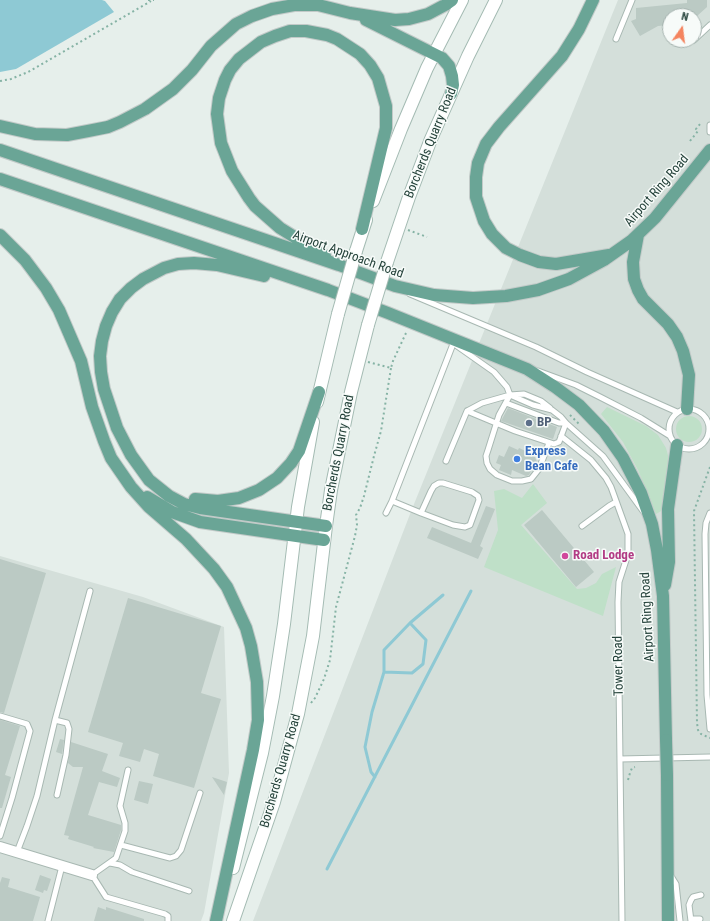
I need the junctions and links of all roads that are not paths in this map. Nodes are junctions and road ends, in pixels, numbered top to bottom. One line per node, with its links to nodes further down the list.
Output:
1 (452, 0): 6 (main road)
2 (462, 0): 10 (main road, Borcherds Quarry Road)
3 (496, 0): 11 (main road, Borcherds Quarry Road)
4 (593, 0): 21 (main road)
5 (632, 0): 9 (lane)
6 (350, 13): 10 (main road); 13 (main road)
7 (710, 25): 8 (lane)
8 (702, 33)
9 (616, 39)
10 (434, 53): 11 (main road); 18 (main road, Borcherds Quarry Road)
11 (451, 94): 50 (main road, Borcherds Quarry Road, bridge)
12 (710, 125): 14 (lane)
13 (0, 126)
14 (710, 132)
15 (0, 150): 22 (main road, Airport Approach Road)
16 (710, 150): 20 (main road, Airport Ring Road)
17 (0, 179): 24 (main road)
18 (362, 229): 22 (main road); 27 (main road, Borcherds Quarry Road, bridge)
19 (0, 235): 42 (main road)
20 (638, 235): 21 (main road, Airport Ring Road); 30 (main road)
21 (612, 255): 23 (main road, Airport Ring Road)
22 (339, 265): 23 (main road, Airport Approach Road)
23 (395, 286): 30 (lane, Airport Approach Road)
24 (328, 290): 25 (main road); 40 (main road)
25 (449, 340): 26 (main road); 28 (lane); 43 (lane)
26 (521, 367): 37 (lane); 48 (main road, Airport Ring Road)
27 (319, 392): 40 (main road); 49 (main road, Borcherds Quarry Road)
28 (510, 394): 29 (lane); 31 (lane); 34 (lane)
29 (506, 403): 33 (lane); 34 (lane)
30 (682, 410): 32 (lane); 37 (lane)
31 (467, 411): 33 (lane); 41 (lane)
32 (709, 422): 39 (lane)
33 (497, 423): 38 (lane); 38 (lane)
34 (566, 423): 35 (lane); 48 (lane)
35 (561, 436): 38 (lane); 44 (lane, Tower Road)
36 (710, 439): 39 (lane)
37 (673, 441): 39 (lane); 57 (main road)
38 (549, 443)
39 (703, 443)
40 (126, 446): 49 (main road)
41 (446, 461)
42 (125, 477): 52 (main road); 80 (main road)
43 (392, 500): 45 (lane); 46 (lane)
44 (616, 502): 51 (lane); 62 (lane, Tower Road)
45 (386, 513)
46 (421, 513): 46 (lane)
47 (710, 513): 54 (lane)
48 (650, 519): 57 (main road, Airport Ring Road)
49 (296, 522): 50 (main road); 52 (main road, Borcherds Quarry Road)
50 (326, 526): 53 (main road, Borcherds Quarry Road)
51 (582, 526)
52 (294, 536): 53 (main road); 80 (main road, Borcherds Quarry Road)
53 (324, 540): 81 (main road, Borcherds Quarry Road)
54 (708, 540): 55 (lane)
55 (708, 557): 60 (lane)
56 (90, 591): 59 (lane)
57 (663, 596): 72 (main road, Airport Ring Road, bridge)
58 (0, 716): 66 (lane)
59 (55, 720): 65 (lane); 69 (lane)
60 (710, 729)
61 (710, 757): 62 (lane)
62 (620, 758): 82 (lane, Tower Road)
63 (128, 770): 67 (lane)
64 (200, 793): 67 (lane)
65 (57, 795)
66 (0, 836)
67 (121, 845): 70 (lane)
68 (0, 847): 69 (street)
69 (16, 852): 71 (street)
70 (110, 862): 73 (lane); 74 (lane)
71 (62, 866): 73 (street); 78 (lane)
72 (667, 872): 83 (main road, Airport Ring Road); 84 (lane)
73 (92, 875): 79 (lane)
74 (189, 891)
75 (701, 895): 77 (lane)
76 (700, 919): 77 (lane)
77 (691, 920)
78 (48, 921)
79 (168, 921)
80 (216, 921)
81 (233, 921)
82 (622, 921)
83 (668, 921)
84 (680, 921)

